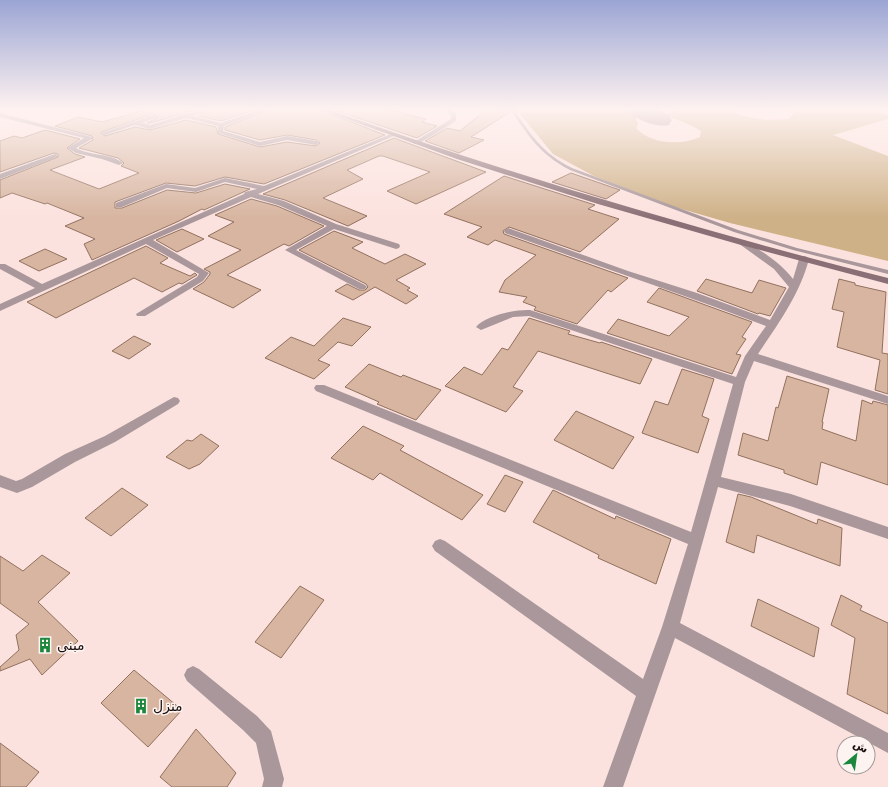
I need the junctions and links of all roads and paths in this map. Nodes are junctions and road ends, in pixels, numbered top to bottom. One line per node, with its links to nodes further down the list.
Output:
1 (77, 145): 6 (street)
2 (368, 145): 8 (street)
3 (421, 145): 14 (main road)
4 (538, 145): 18 (lane)
5 (55, 156): 7 (street)
6 (119, 163)
7 (0, 177)
8 (263, 188): 9 (street); 10 (street)
9 (248, 194): 11 (street); 13 (street)
10 (119, 205)
11 (333, 226): 15 (street); 20 (street)
12 (508, 231): 25 (street)
13 (146, 240): 21 (street); 24 (street)
14 (742, 243): 16 (main road); 22 (street)
15 (396, 246)
16 (804, 260): 19 (main road); 22 (street)
17 (2, 266): 21 (street)
18 (888, 272)
19 (888, 281)
20 (362, 287)
21 (42, 288): 23 (street)
22 (794, 288): 25 (street)
23 (0, 308)
24 (141, 314)
25 (772, 325): 27 (street)
26 (481, 327): 28 (street)
27 (751, 356): 28 (street); 30 (street)
28 (739, 382): 33 (street)
29 (320, 388): 35 (street)
30 (888, 400)
31 (174, 401): 32 (street)
32 (0, 480)
33 (713, 480): 34 (street); 35 (street)
34 (888, 533)
35 (696, 541): 37 (street)
36 (440, 546): 39 (street)
37 (670, 627): 39 (street); 40 (street)
38 (193, 675): 41 (street)
39 (646, 692): 42 (street)
40 (888, 743)
41 (272, 787)
42 (613, 787)

